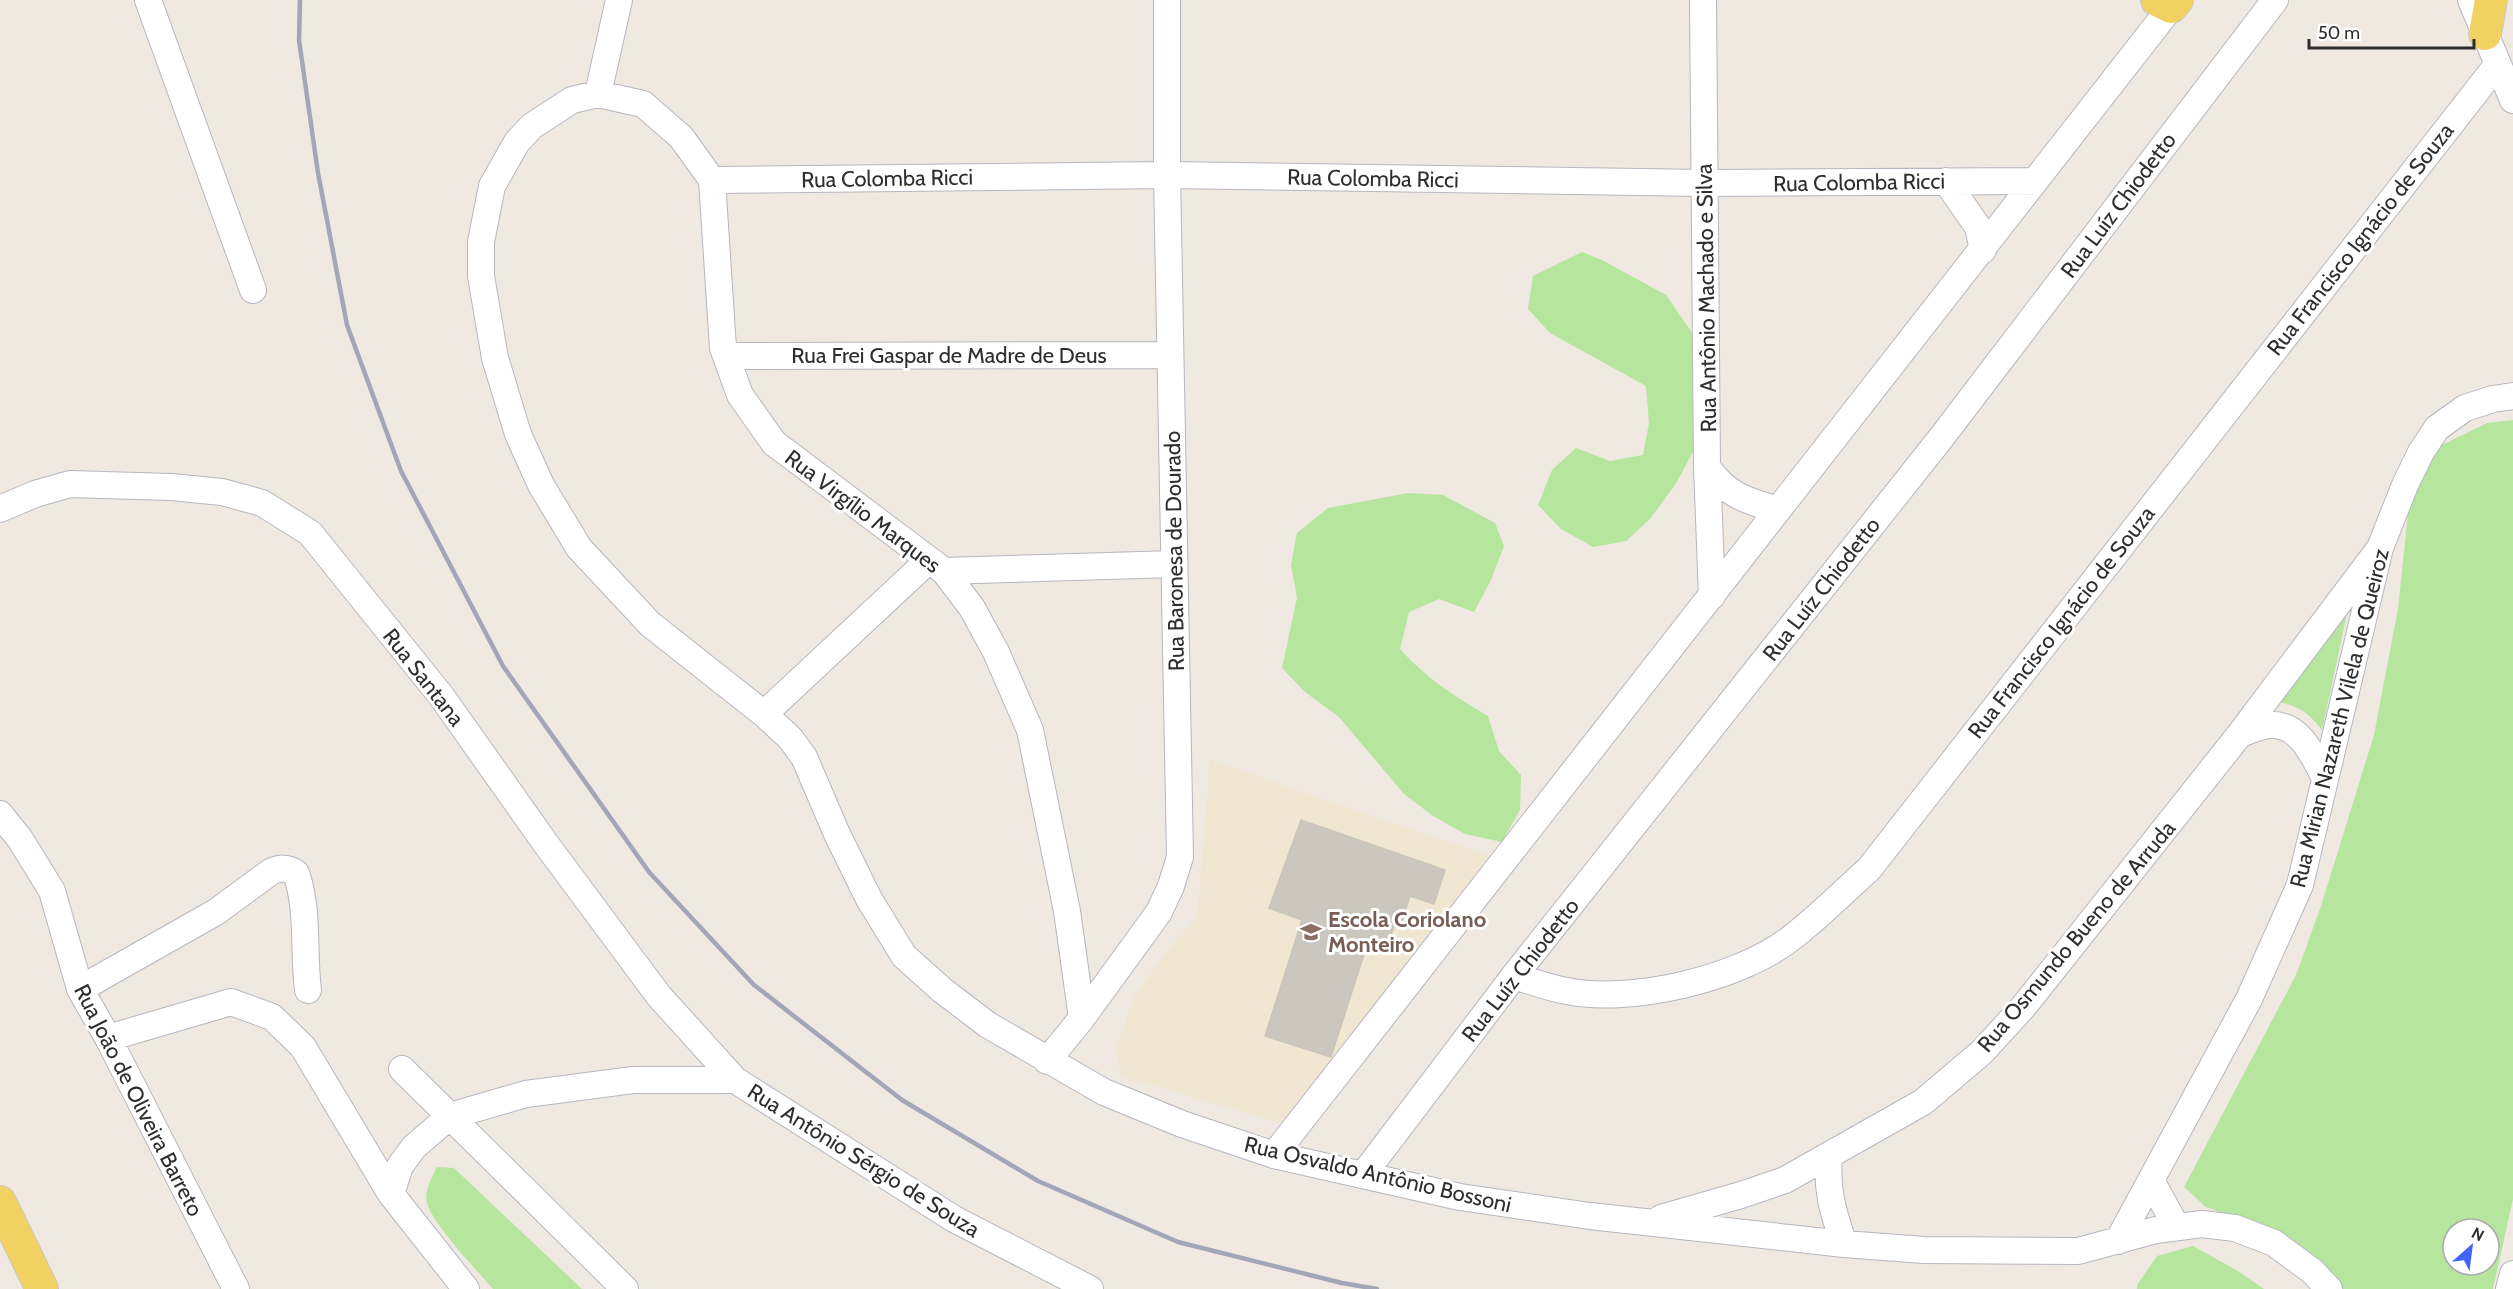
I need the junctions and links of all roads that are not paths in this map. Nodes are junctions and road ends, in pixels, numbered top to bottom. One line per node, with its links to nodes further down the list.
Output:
1 (148, 0): 19 (street)
2 (619, 0): 11 (street)
3 (1167, 0): 13 (street, Rua Baronesa de Dourado)
4 (1703, 0): 17 (street, Rua Antônio Machado e Silva)
5 (2275, 0): 34 (street, Rua Luíz Chiodetto)
6 (2471, 0): 9 (street)
7 (2492, 0): 9 (main road)
8 (2168, 2): 16 (street)
9 (2485, 34): 10 (street)
10 (2497, 65): 12 (street); 34 (street, Rua Francisco Ignácio de Souza)
11 (598, 94): 14 (street); 30 (street, Rua Osvaldo Antônio Bossoni)
12 (2513, 100)
13 (1167, 175): 14 (street, Rua Colomba Ricci); 17 (street, Rua Colomba Ricci); 20 (street, Rua Baronesa de Dourado)
14 (712, 180): 21 (street, Rua Virgílio Marques)
15 (1946, 181): 16 (street, Rua Colomba Ricci); 17 (street, Rua Colomba Ricci); 18 (street)
16 (2034, 181): 18 (street)
17 (1705, 183): 23 (street, Rua Antônio Machado e Silva)
18 (1983, 250): 25 (street)
19 (253, 290)
20 (1170, 355): 21 (street, Rua Frei Gaspar de Madre de Deus); 27 (street, Rua Baronesa de Dourado)
21 (728, 356): 28 (street, Rua Virgílio Marques)
22 (2513, 396): 26 (street, Rua Mirian Nazareth Vilela de Queiroz)
23 (1707, 467): 25 (street); 29 (street, Rua Antônio Machado e Silva)
24 (0, 509): 41 (street, Rua Santana)
25 (1778, 510): 29 (street)
26 (2379, 548): 31 (street, Rua Osmundo Bueno de Arruda); 32 (street, Rua Mirian Nazareth Vilela de Queiroz)
27 (1174, 564): 28 (street); 37 (street, Rua Baronesa de Dourado)
28 (936, 565): 30 (street); 37 (street, Rua Virgílio Marques)
29 (1712, 596): 43 (street)
30 (764, 714): 39 (street, Rua Osvaldo Antônio Bossoni)
31 (2240, 734): 32 (street); 44 (street, Rua Osmundo Bueno de Arruda)
32 (2325, 778): 46 (street, Rua Mirian Nazareth Vilela de Queiroz)
33 (0, 814): 35 (street, Rua João de Oliveira Barreto)
34 (1514, 976): 45 (street, Rua Luíz Chiodetto)
35 (80, 988): 36 (street); 38 (street, Rua João de Oliveira Barreto)
36 (308, 990)
37 (1082, 1018): 39 (street, Rua Baronesa de Dourado)
38 (108, 1038): 47 (street); 55 (street, Rua João de Oliveira Barreto)
39 (1047, 1061): 43 (street, Rua Osvaldo Antônio Bossoni)
40 (402, 1069): 42 (street)
41 (735, 1080): 42 (street, Rua Antônio Sérgio de Souza); 58 (street, Rua Antônio Sérgio de Souza)
42 (450, 1116): 47 (street); 57 (street)
43 (1274, 1155): 45 (street, Rua Osvaldo Antônio Bossoni)
44 (1829, 1156): 49 (street, Rua Osmundo Bueno de Arruda); 52 (street)
45 (1363, 1175): 49 (street, Rua Osvaldo Antônio Bossoni)
46 (2152, 1182): 50 (street); 51 (street, Rua Mirian Nazareth Vilela de Queiroz)
47 (391, 1194): 56 (street)
48 (0, 1202): 54 (main road)
49 (1648, 1222): 52 (street, Rua Osvaldo Antônio Bossoni)
50 (2176, 1226): 51 (street, Rua Osvaldo Antônio Bossoni); 59 (street, Rua Osvaldo Antônio Bossoni)
51 (2118, 1242): 52 (street, Rua Osvaldo Antônio Bossoni)
52 (1844, 1244)
53 (2513, 1274): 60 (street)
54 (42, 1289)
55 (236, 1289)
56 (466, 1289)
57 (625, 1289)
58 (1090, 1289)
59 (2329, 1289)
60 (2509, 1289)

